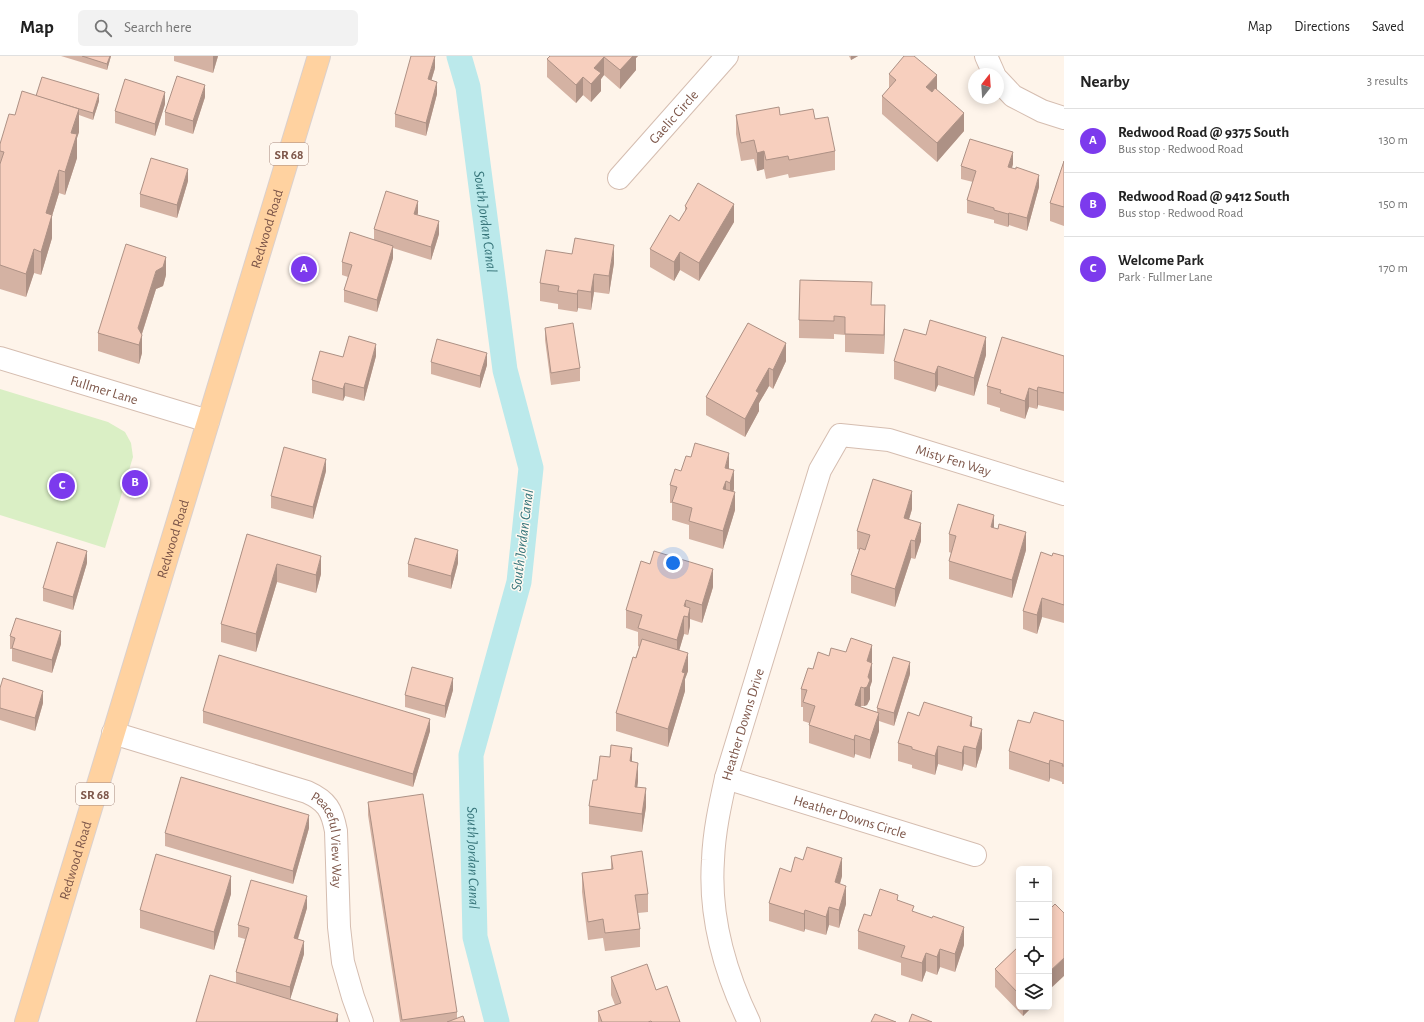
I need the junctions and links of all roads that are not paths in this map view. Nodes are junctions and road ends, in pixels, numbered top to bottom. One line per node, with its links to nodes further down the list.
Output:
1 (319, 56): 9 (main road, Redwood Road / SR 68)
2 (727, 56): 7 (street, Gaelic Circle)
3 (986, 56): 4 (street)
4 (991, 68)
5 (1004, 86): 6 (street)
6 (1064, 118)
7 (619, 178)
8 (0, 358): 9 (street, Fullmer Lane)
9 (208, 421): 12 (main road, Redwood Road / SR 68)
10 (840, 435): 11 (street, Misty Fen Way); 13 (street, Heather Downs Drive)
11 (1064, 494)
12 (113, 734): 15 (main road, Redwood Road / SR 68); 16 (street, Peaceful View Way)
13 (726, 778): 14 (street, Heather Downs Circle); 17 (street, Heather Downs Drive)
14 (976, 855)
15 (26, 1022)
16 (362, 1022)
17 (749, 1022)

